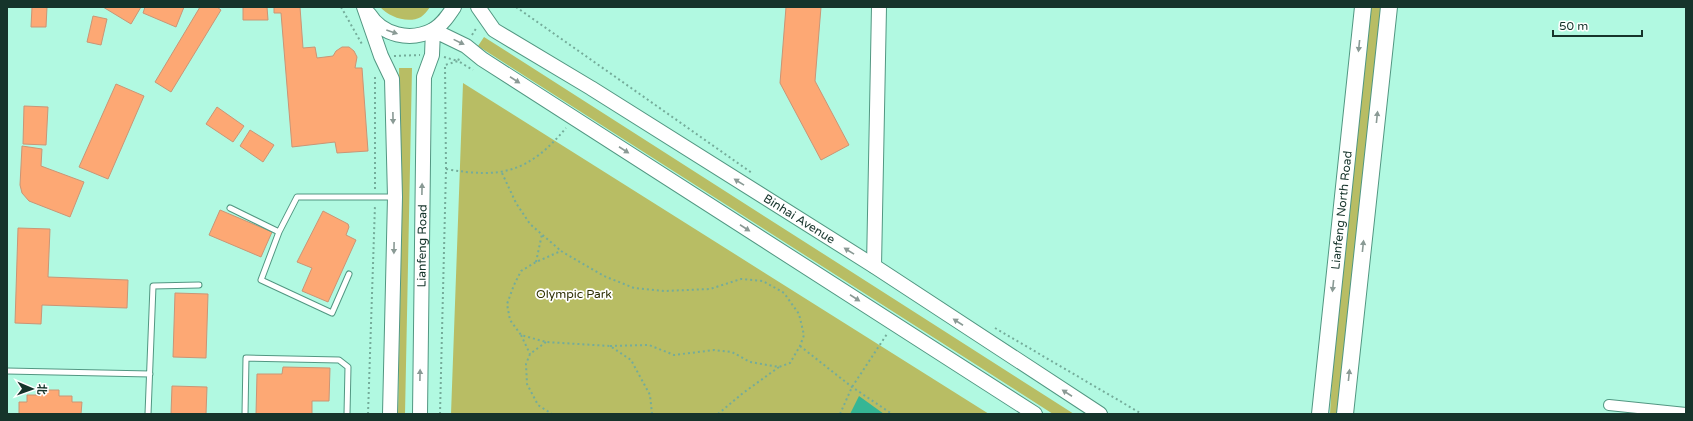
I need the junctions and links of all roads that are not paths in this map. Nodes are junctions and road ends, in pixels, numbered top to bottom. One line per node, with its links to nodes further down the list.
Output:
1 (364, 7): 7 (main road, one-way to 7); 8 (main road, one-way to 8)
2 (454, 7): 7 (main road)
3 (879, 7): 11 (main road)
4 (1364, 7): 25 (main road, Lianfeng North Road, one-way to 25)
5 (1389, 7): 26 (main road, Lianfeng North Road, one-way to 5)
6 (480, 11): 11 (main road, Binhai Avenue, one-way to 6)
7 (433, 30): 22 (main road, Lianfeng Road, one-way to 7); 23 (main road, one-way to 23)
8 (395, 197): 10 (lane); 21 (main road, one-way to 21)
9 (230, 208): 10 (lane)
10 (279, 232): 12 (lane)
11 (874, 266): 24 (main road, Binhai Avenue, one-way to 11)
12 (349, 274)
13 (199, 285): 15 (lane)
14 (7, 371): 15 (lane)
15 (150, 374): 18 (lane)
16 (1609, 406): 17 (street)
17 (1686, 413)
18 (148, 414)
19 (245, 414): 20 (lane)
20 (347, 414)
21 (390, 414)
22 (420, 414)
23 (1035, 414)
24 (1100, 414)
25 (1320, 414)
26 (1345, 414)

